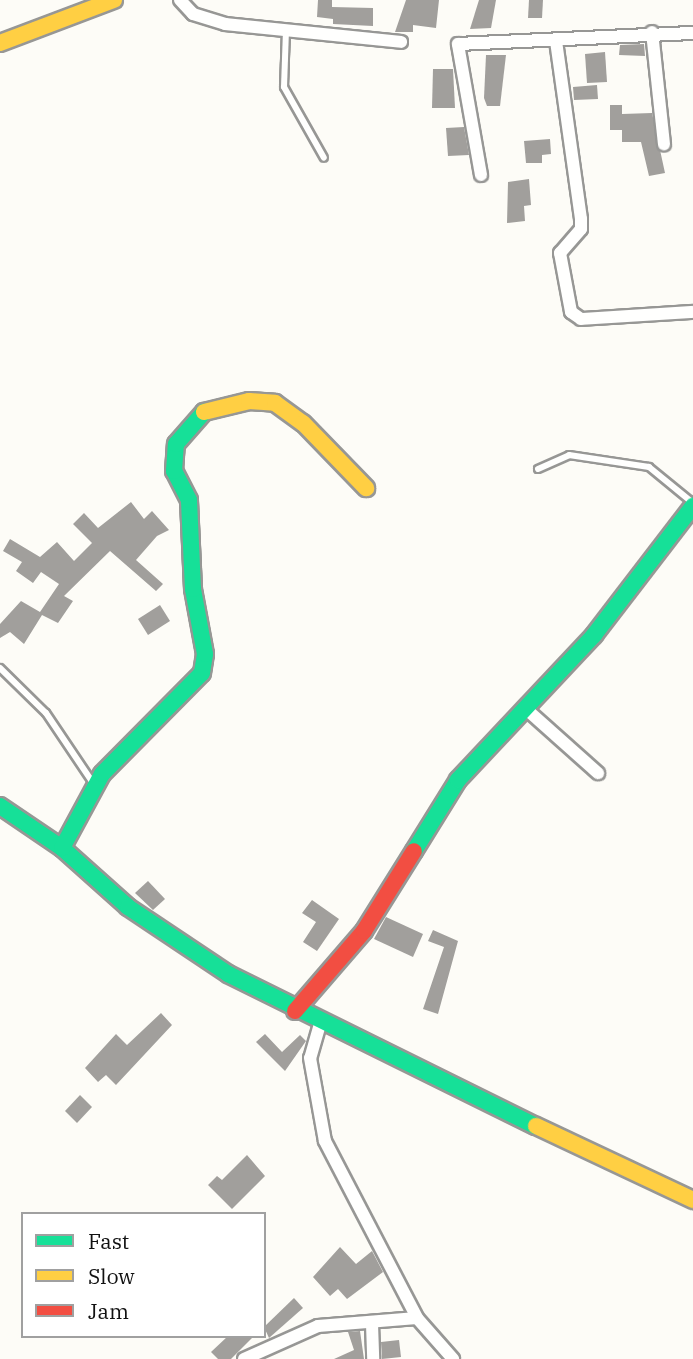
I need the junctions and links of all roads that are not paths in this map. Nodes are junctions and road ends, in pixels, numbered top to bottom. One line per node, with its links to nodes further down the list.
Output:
1 (114, 0): 8 (street)
2 (180, 0): 3 (street)
3 (286, 30): 7 (street); 10 (lane)
4 (652, 33): 5 (street); 6 (street); 9 (street)
5 (693, 33)
6 (556, 41): 11 (street); 12 (street)
7 (401, 42)
8 (0, 43)
9 (664, 144)
10 (324, 158)
11 (481, 175)
12 (693, 312)
13 (538, 469): 15 (lane)
14 (366, 488): 19 (street)
15 (693, 505): 17 (street)
16 (0, 668): 19 (lane)
17 (525, 708): 18 (street); 22 (street)
18 (598, 772)
19 (95, 786): 21 (street)
20 (0, 806): 21 (street)
21 (62, 848): 22 (street)
22 (295, 1011): 23 (street)
23 (320, 1024): 24 (street); 25 (street)
24 (693, 1200)
25 (417, 1318): 26 (street); 29 (street)
26 (372, 1324): 27 (street); 28 (street)
27 (244, 1359)
28 (373, 1359)
29 (453, 1359)

